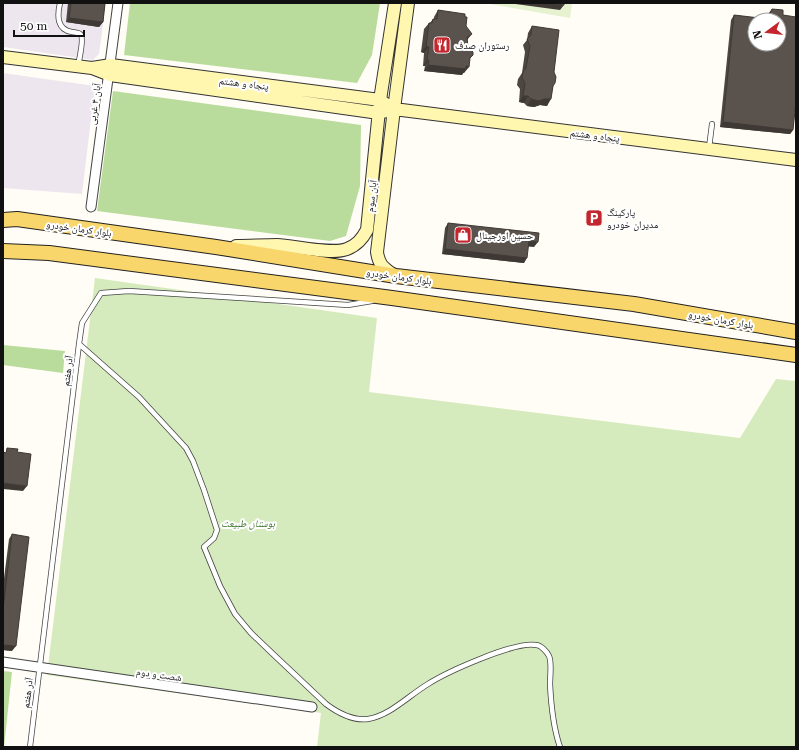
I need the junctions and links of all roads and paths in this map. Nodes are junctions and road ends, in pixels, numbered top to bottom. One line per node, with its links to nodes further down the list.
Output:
1 (60, 3): 6 (lane)
2 (118, 3): 7 (street, آبان ۴ غربی)
3 (395, 3): 8 (street, آبان سوم)
4 (408, 3): 9 (street, آبان سوم)
5 (3, 56): 6 (street, پنجاه و هشتم)
6 (78, 66): 7 (street, پنجاه و هشتم)
7 (110, 70): 8 (street, پنجاه و هشتم); 10 (street, پنجاه و هشتم); 14 (street, آبان ۴ غربی)
8 (380, 100): 9 (street, پنجاه و هشتم); 10 (street, آبان سوم)
9 (394, 109): 10 (street, پنجاه و هشتم); 12 (street, پنجاه و هشتم); 18 (street, آبان سوم)
10 (379, 113): 16 (street, آبان سوم)
11 (712, 124): 12 (lane)
12 (709, 149): 13 (street, پنجاه و هشتم)
13 (796, 160)
14 (91, 208)
15 (8, 218): 16 (main road, بلوار کرمان خودرو)
16 (216, 247): 18 (main road, بلوار کرمان خودرو)
17 (3, 251): 19 (main road)
18 (396, 276): 20 (main road, بلوار کرمان خودرو)
19 (392, 298): 21 (lane, آذر هفتم); 22 (main road)
20 (796, 332)
21 (79, 344): 24 (lane, آذر هفتم); 27 (lane)
22 (796, 355)
23 (3, 662): 24 (street, شصت و دوم)
24 (39, 668): 25 (street, شصت و دوم); 26 (lane, آذر هفتم)
25 (312, 707)
26 (30, 747)
27 (560, 747)

